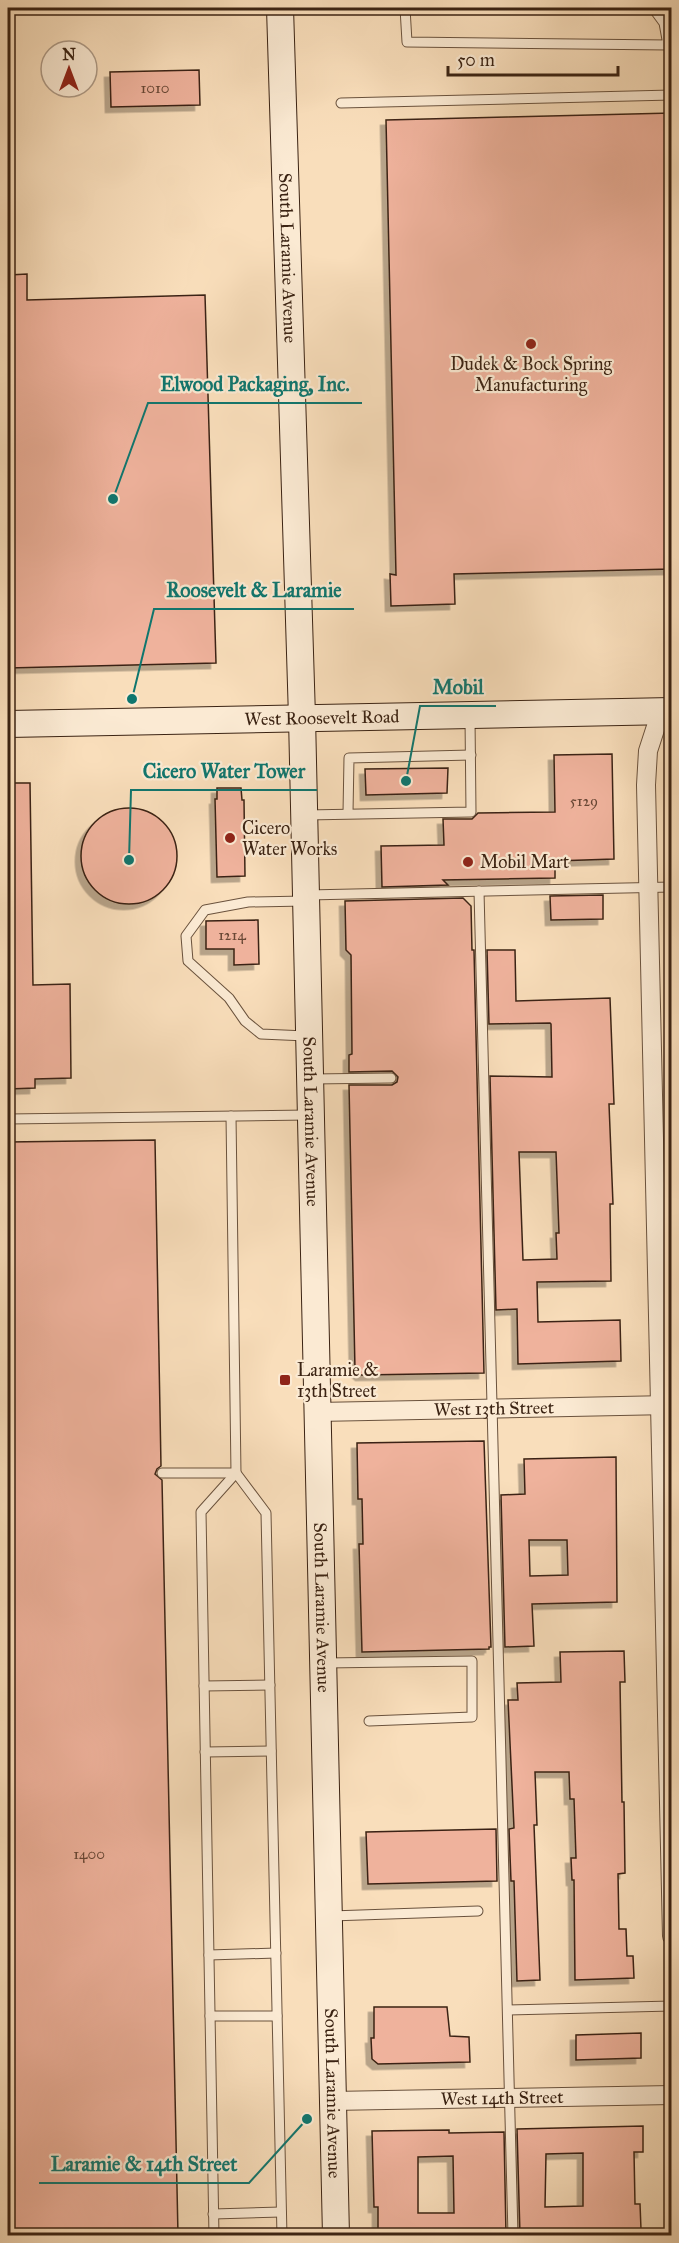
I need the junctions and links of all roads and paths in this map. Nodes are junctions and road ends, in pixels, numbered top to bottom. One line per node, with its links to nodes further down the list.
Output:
1 (280, 8): 8 (main road, South Laramie Avenue)
2 (405, 8): 3 (lane)
3 (653, 8)
4 (672, 95): 5 (lane)
5 (341, 103)
6 (666, 711): 7 (main road, West Roosevelt Road); 14 (street)
7 (470, 714): 8 (main road, West Roosevelt Road); 10 (lane)
8 (302, 717): 9 (main road, West Roosevelt Road); 12 (main road, South Laramie Avenue)
9 (8, 724)
10 (471, 755): 11 (lane); 11 (lane)
11 (348, 813): 12 (lane)
12 (304, 816): 16 (main road, South Laramie Avenue)
13 (672, 887): 14 (lane)
14 (648, 888): 15 (lane); 23 (street)
15 (479, 891): 16 (lane); 24 (lane)
16 (306, 898): 17 (main road, South Laramie Avenue); 17 (lane)
17 (309, 1036): 19 (main road, South Laramie Avenue)
18 (391, 1078): 19 (lane)
19 (310, 1079): 20 (main road, South Laramie Avenue)
20 (311, 1115): 21 (lane); 25 (main road, South Laramie Avenue)
21 (231, 1116): 22 (lane); 27 (lane)
22 (8, 1119)
23 (666, 1405): 24 (street, West 13th Street); 36 (street)
24 (494, 1409): 25 (street, West 13th Street); 40 (lane)
25 (317, 1412): 28 (main road, South Laramie Avenue)
26 (162, 1473): 27 (lane)
27 (236, 1473): 29 (lane); 30 (lane)
28 (323, 1663): 31 (lane); 35 (main road, South Laramie Avenue)
29 (270, 1685): 30 (lane); 32 (lane)
30 (204, 1686): 33 (lane)
31 (369, 1721)
32 (271, 1751): 33 (lane); 37 (lane)
33 (205, 1752): 38 (lane)
34 (478, 1911): 35 (lane)
35 (328, 1916): 45 (main road, South Laramie Avenue)
36 (672, 1936)
37 (276, 1953): 38 (lane); 42 (lane)
38 (209, 1954): 41 (lane)
39 (672, 2006): 40 (lane)
40 (508, 2010): 44 (lane)
41 (210, 2016): 42 (lane); 47 (lane)
42 (277, 2016): 46 (lane)
43 (672, 2095): 44 (street, West 14th Street)
44 (510, 2098): 45 (street, West 14th Street); 51 (lane)
45 (332, 2102): 50 (main road, South Laramie Avenue)
46 (281, 2212): 47 (lane); 49 (lane)
47 (213, 2214): 48 (lane)
48 (214, 2235)
49 (282, 2235)
50 (336, 2235)
51 (513, 2235)

